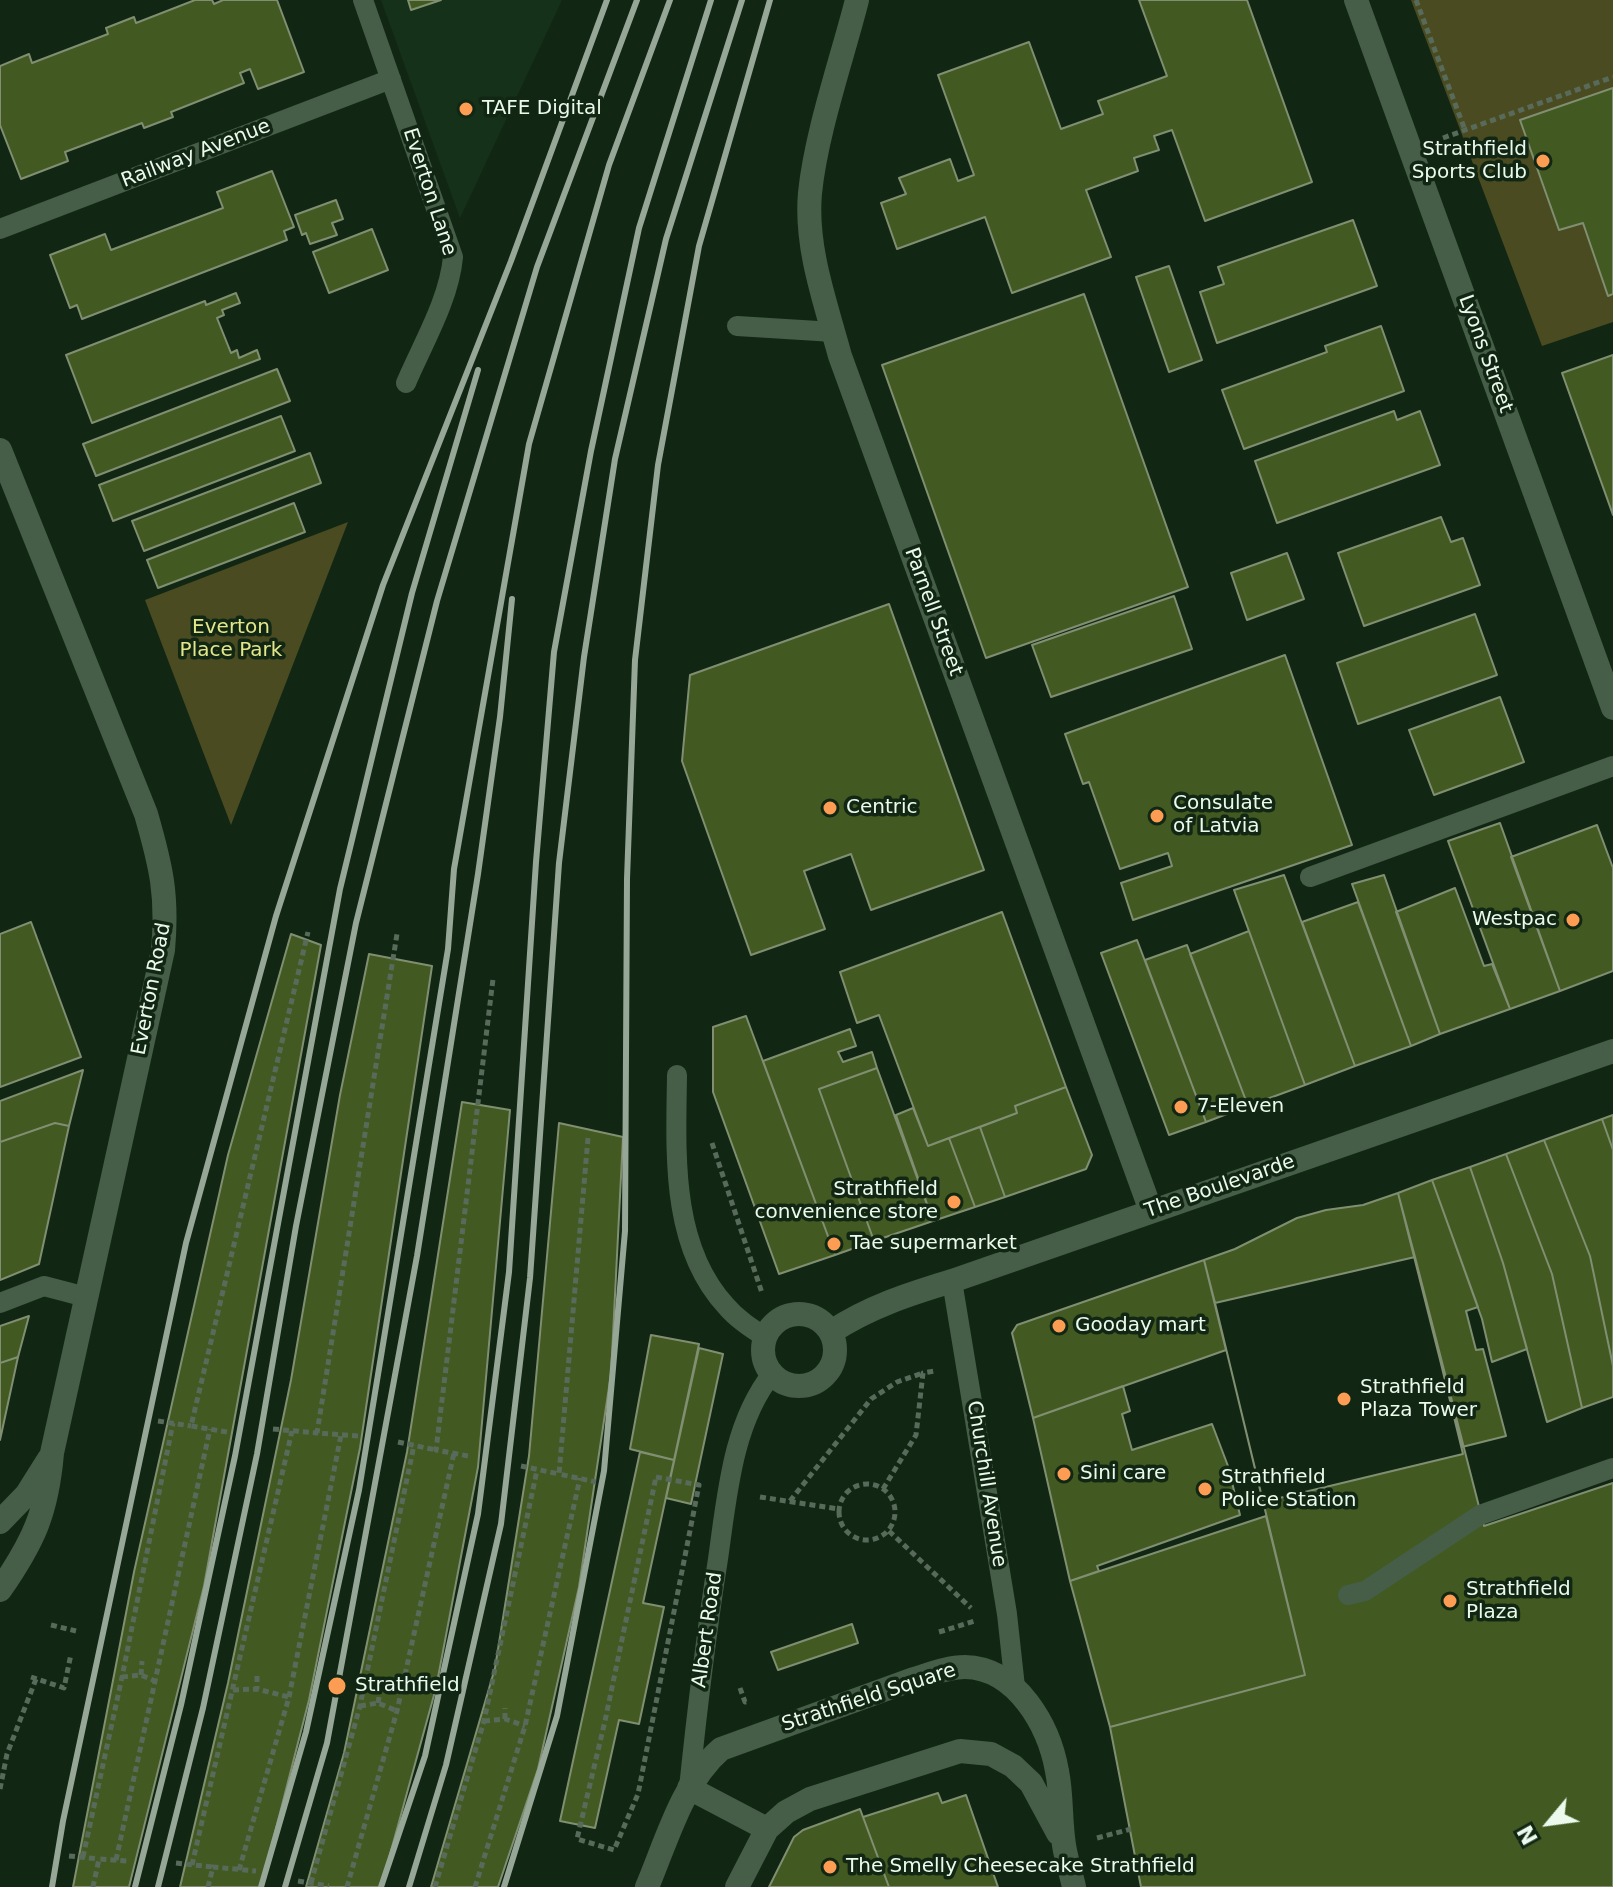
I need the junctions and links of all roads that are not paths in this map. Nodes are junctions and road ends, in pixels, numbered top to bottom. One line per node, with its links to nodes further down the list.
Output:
1 (363, 0): 4 (lane, Everton Lane)
2 (857, 0): 7 (street, Parnell Street)
3 (1356, 0): 10 (street, Lyons Street)
4 (391, 79): 5 (lane, Railway Avenue); 8 (lane, Everton Lane)
5 (0, 229)
6 (737, 326): 7 (lane)
7 (834, 332): 15 (street, Parnell Street)
8 (406, 383)
9 (0, 450): 17 (street, Everton Road)
10 (1612, 704)
11 (1613, 766): 12 (lane)
12 (1310, 877)
13 (1613, 1051): 15 (street, The Boulevarde)
14 (677, 1075): 20 (lane)
15 (1151, 1211): 16 (street, The Boulevarde)
16 (952, 1281): 19 (street, The Boulevarde); 27 (lane, Churchill Avenue)
17 (86, 1297): 18 (lane); 22 (street, Everton Road)
18 (0, 1303)
19 (831, 1332): 20 (street); 21 (street)
20 (765, 1337): 21 (street)
21 (772, 1374): 28 (lane, Albert Road)
22 (52, 1453): 24 (street); 25 (street)
23 (1613, 1468): 26 (lane)
24 (0, 1522)
25 (0, 1590)
26 (1348, 1595)
27 (1015, 1687): 28 (street, Strathfield Square); 30 (street, Strathfield Square)
28 (689, 1788): 29 (street); 31 (street, Albert Road)
29 (767, 1829): 30 (street); 32 (street)
30 (1064, 1846): 33 (street)
31 (647, 1887)
32 (737, 1887)
33 (1074, 1887)

